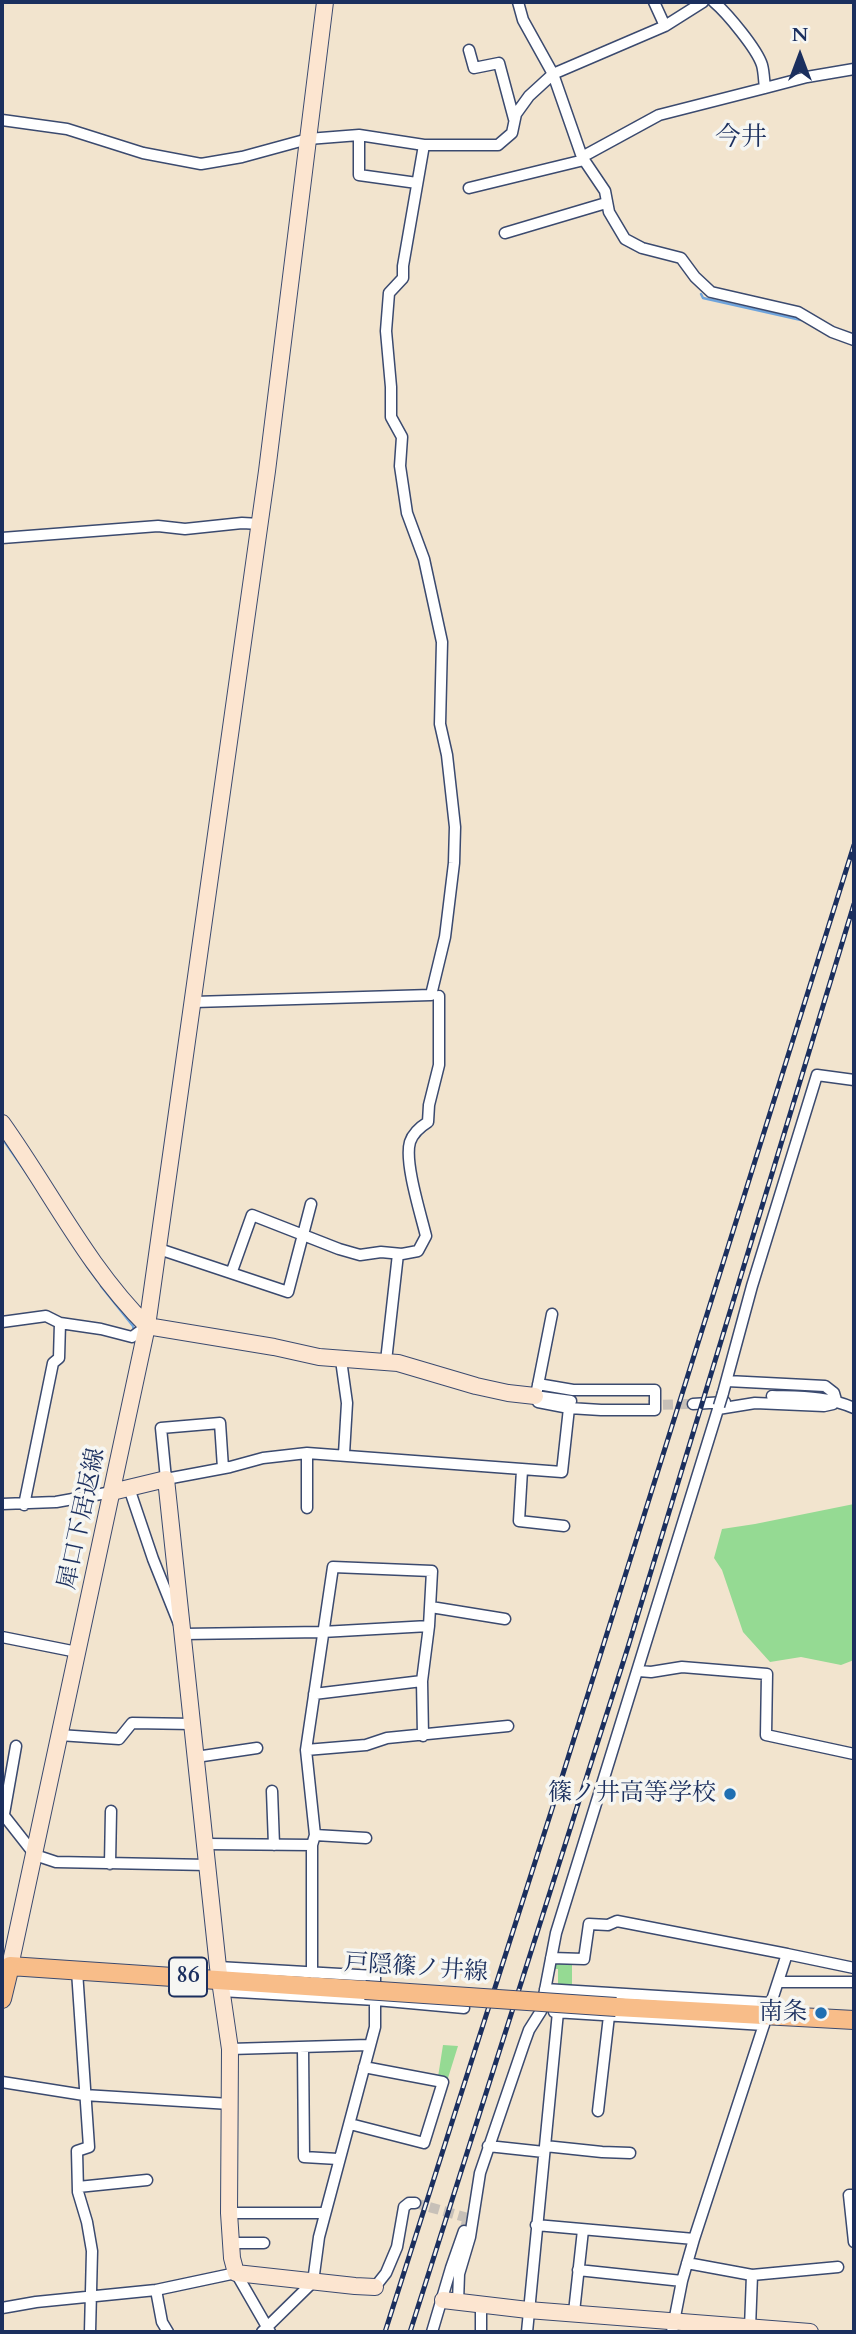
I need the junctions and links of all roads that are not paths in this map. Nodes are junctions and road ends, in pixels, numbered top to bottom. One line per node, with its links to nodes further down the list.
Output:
1 (325, 2): 14 (street, 犀口下居返線)
2 (518, 2): 9 (street)
3 (654, 2): 6 (street)
4 (703, 2): 6 (street)
5 (714, 2): 10 (street)
6 (665, 26): 9 (street)
7 (469, 50): 12 (street)
8 (854, 69): 10 (street)
9 (553, 74): 12 (street); 16 (street)
10 (765, 88): 16 (street)
11 (2, 120): 14 (street)
12 (514, 120): 15 (street)
13 (359, 135): 14 (street); 15 (street); 17 (street)
14 (308, 139): 22 (street, 犀口下居返線)
15 (424, 145): 17 (street)
16 (583, 158): 18 (street); 19 (street)
17 (417, 183): 25 (street)
18 (469, 188)
19 (606, 203): 20 (street); 21 (street)
20 (505, 233)
21 (854, 340)
22 (260, 524): 23 (street); 25 (street, 犀口下居返線)
23 (2, 538)
24 (439, 996): 31 (street)
25 (194, 1002): 30 (street, 犀口下居返線)
26 (854, 1080): 39 (street)
27 (2, 1123): 36 (street)
28 (311, 1204): 29 (street)
29 (302, 1234): 31 (street); 32 (street); 32 (street)
30 (159, 1249): 32 (street); 36 (street, 犀口下居返線)
31 (398, 1254): 38 (street)
32 (232, 1271)
33 (552, 1314): 40 (street)
34 (2, 1322): 35 (street)
35 (60, 1323): 36 (street); 55 (street)
36 (147, 1326): 37 (street); 53 (street, 犀口下居返線)
37 (341, 1360): 38 (street); 48 (street)
38 (386, 1361): 40 (street)
39 (727, 1381): 41 (street); 45 (street, bridge)
40 (537, 1390): 43 (street); 44 (street); 44 (street)
41 (836, 1400): 42 (street); 45 (street); 46 (street)
42 (693, 1404)
43 (649, 1405)
44 (569, 1408): 50 (street)
45 (718, 1408): 65 (street)
46 (854, 1408)
47 (307, 1453): 48 (street); 49 (street); 56 (street)
48 (344, 1454): 50 (street)
49 (223, 1468): 51 (street); 51 (street)
50 (522, 1469): 57 (street)
51 (166, 1479): 52 (street); 62 (street)
52 (129, 1488): 53 (street); 62 (street)
53 (111, 1492): 55 (street); 64 (street, 犀口下居返線)
54 (2, 1504): 55 (street)
55 (24, 1505)
56 (307, 1508)
57 (564, 1526)
58 (431, 1607): 59 (street); 60 (street); 61 (street)
59 (505, 1619)
60 (429, 1626): 61 (street); 66 (street)
61 (322, 1632): 62 (street); 67 (street)
62 (183, 1634): 68 (street)
63 (2, 1637): 64 (street)
64 (77, 1652): 70 (street, 犀口下居返線)
65 (639, 1671): 75 (street); 90 (street)
66 (422, 1681): 67 (street); 71 (street)
67 (314, 1694): 74 (street)
68 (193, 1724): 70 (street); 77 (street)
69 (508, 1726): 71 (street)
70 (60, 1735): 86 (street, 犀口下居返線)
71 (422, 1735): 74 (street)
72 (16, 1746): 78 (street)
73 (257, 1748): 77 (street)
74 (306, 1750): 83 (street)
75 (854, 1754)
76 (2, 1756): 78 (street)
77 (196, 1757): 84 (street)
78 (13, 1762): 81 (street)
79 (272, 1791): 85 (street)
80 (111, 1811): 87 (street)
81 (3, 1813): 86 (street)
82 (366, 1838): 83 (street)
83 (314, 1840): 85 (street); 94 (street)
84 (206, 1844): 85 (street); 88 (street)
85 (274, 1845)
86 (35, 1854): 87 (street); 91 (street, 犀口下居返線)
87 (110, 1864): 88 (street)
88 (208, 1865): 95 (street)
89 (787, 1954): 90 (street); 92 (street); 96 (street)
90 (551, 1958): 98 (street)
91 (6, 1965): 93 (main road, 戸隠篠ノ井線 / 86); 100 (main road)
92 (854, 1968)
93 (77, 1971): 95 (main road, 戸隠篠ノ井線 / 86); 112 (street)
94 (312, 1973): 95 (street); 99 (street)
95 (219, 1979): 99 (main road, 戸隠篠ノ井線 / 86); 109 (street)
96 (778, 1982): 97 (street); 105 (street)
97 (854, 1982)
98 (545, 1989): 102 (street); 105 (street)
99 (371, 1995): 101 (street); 103 (main road, 戸隠篠ノ井線 / 86, bridge); 107 (street)
100 (2, 1999)
101 (464, 2008)
102 (541, 2011): 104 (street); 116 (street)
103 (613, 2011): 104 (street); 105 (main road, 戸隠篠ノ井線 / 86); 114 (street)
104 (558, 2012): 117 (street)
105 (768, 2015): 106 (main road, 戸隠篠ノ井線 / 86); 129 (street)
106 (854, 2020)
107 (369, 2045): 108 (street); 110 (street)
108 (303, 2048): 109 (street); 119 (street)
109 (229, 2049): 113 (street)
110 (364, 2067): 115 (street); 115 (street)
111 (2, 2082): 112 (street)
112 (84, 2095): 113 (street); 121 (street)
113 (230, 2104): 124 (street)
114 (598, 2111)
115 (350, 2124): 119 (street)
116 (488, 2146): 117 (street); 143 (street)
117 (545, 2149): 118 (street); 126 (street)
118 (630, 2153)
119 (338, 2159): 125 (street)
120 (147, 2180): 121 (street)
121 (78, 2187): 142 (street)
122 (854, 2195): 131 (street)
123 (415, 2203): 140 (street)
124 (229, 2213): 125 (street); 132 (street)
125 (325, 2213): 139 (street)
126 (536, 2225): 127 (street); 146 (street)
127 (583, 2230): 129 (street); 135 (street)
128 (464, 2231): 143 (street)
129 (694, 2239): 133 (street)
130 (264, 2242): 132 (street)
131 (854, 2242)
132 (231, 2243): 136 (street)
133 (687, 2263): 137 (street); 138 (street)
134 (838, 2266): 137 (street)
135 (578, 2270): 138 (street); 147 (street)
136 (236, 2273): 139 (street); 141 (street); 150 (street)
137 (752, 2276): 149 (street)
138 (682, 2281): 148 (street)
139 (313, 2282): 140 (street); 150 (street)
140 (375, 2287)
141 (156, 2290): 142 (street); 152 (street)
142 (91, 2297): 145 (street); 151 (street)
143 (451, 2301): 144 (street); 153 (street)
144 (481, 2305): 146 (street); 154 (street)
145 (2, 2308)
146 (528, 2309): 147 (street); 155 (street)
147 (574, 2312): 148 (street)
148 (673, 2327): 149 (street)
149 (750, 2328): 156 (street)
150 (266, 2331)
151 (90, 2332)
152 (168, 2332)
153 (432, 2332)
154 (481, 2332)
155 (527, 2332)
156 (810, 2332)

